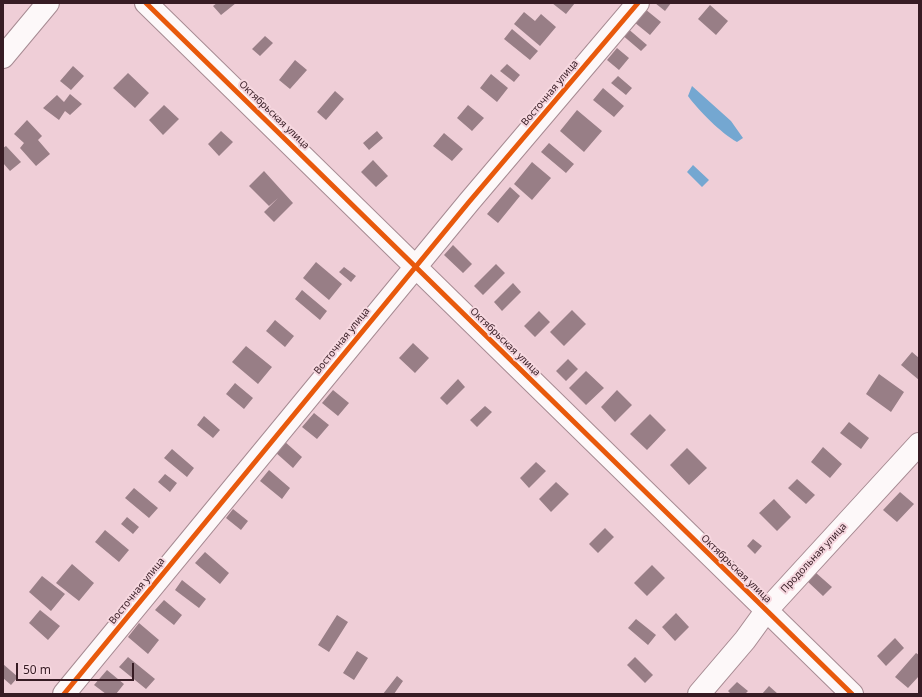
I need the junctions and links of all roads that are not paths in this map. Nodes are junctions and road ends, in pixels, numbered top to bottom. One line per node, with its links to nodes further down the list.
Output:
1 (146, 3): 5 (street, Октябрьская улица)
2 (638, 3): 5 (street, Восточная улица)
3 (40, 4): 4 (street)
4 (3, 57)
5 (416, 267): 7 (street, Октябрьская улица); 8 (street, Восточная улица)
6 (919, 444): 7 (street, Продольная улица)
7 (766, 611): 9 (street, Продольная улица); 10 (street, Октябрьская улица)
8 (64, 694)
9 (699, 694)
10 (852, 694)

